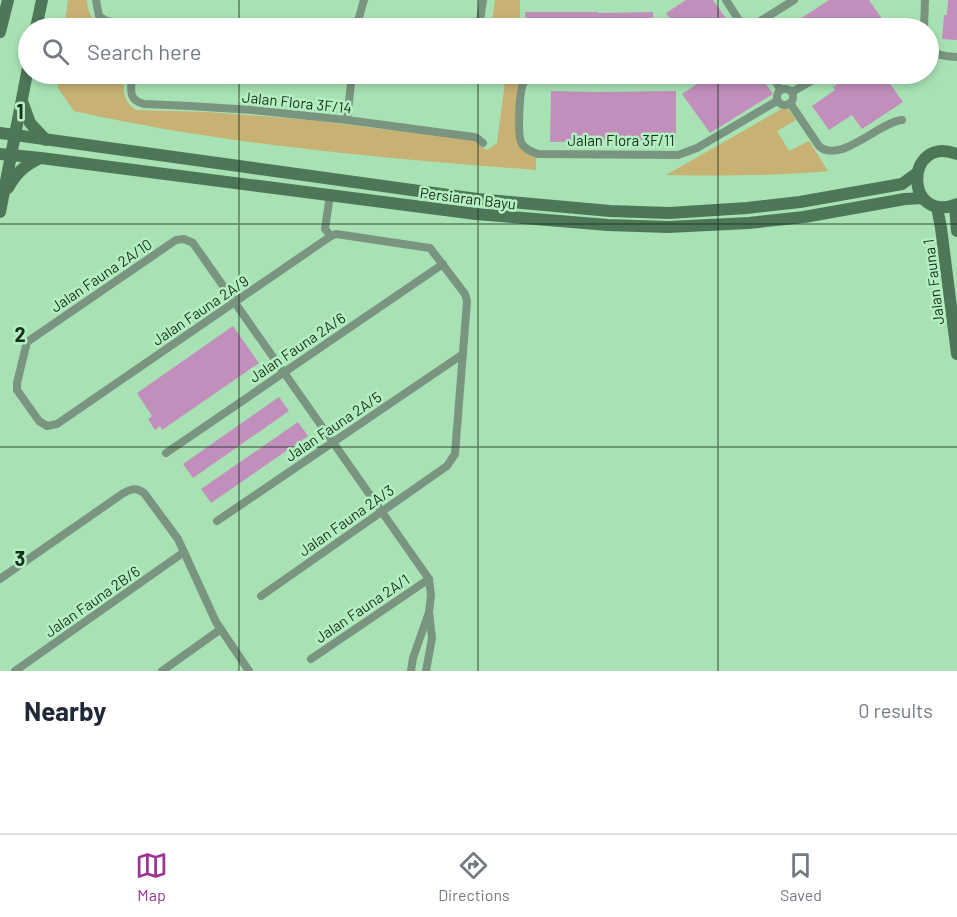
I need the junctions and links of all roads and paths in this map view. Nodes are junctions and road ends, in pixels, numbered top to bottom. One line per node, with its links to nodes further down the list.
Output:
1 (8, 0): 16 (main road)
2 (42, 0): 9 (main road)
3 (96, 0): 10 (street)
4 (364, 0): 11 (street)
5 (483, 0): 12 (street)
6 (726, 0): 13 (street)
7 (794, 0): 14 (street)
8 (925, 0): 15 (street)
9 (38, 18)
10 (102, 18)
11 (359, 18)
12 (480, 18)
13 (735, 18)
14 (767, 18)
15 (924, 18)
16 (0, 32)
17 (939, 54): 18 (street)
18 (957, 57)
19 (25, 84): 27 (main road)
20 (131, 84): 30 (street, Jalan Flora 3F/14)
21 (351, 84): 30 (street)
22 (523, 84): 28 (street, Jalan Flora 3F/11)
23 (777, 84): 25 (street)
24 (806, 84): 26 (street)
25 (780, 89): 26 (street); 28 (street)
26 (792, 92): 29 (street)
27 (22, 100): 33 (main road); 34 (main road)
28 (777, 101): 29 (street)
29 (790, 103): 31 (street)
30 (347, 120): 35 (street, Jalan Flora 3F/14)
31 (902, 120)
32 (0, 133): 33 (main road, Persiaran Bayu)
33 (14, 136): 34 (main road, Persiaran Bayu); 36 (main road)
34 (46, 140): 39 (main road, Persiaran Bayu)
35 (483, 143)
36 (5, 154): 38 (main road, Persiaran Bayu); 44 (main road)
37 (957, 154): 39 (main road)
38 (41, 158): 40 (main road, Persiaran Bayu); 44 (main road)
39 (917, 173): 41 (main road)
40 (330, 195): 41 (main road, Persiaran Bayu); 46 (street)
41 (923, 198): 43 (main road)
42 (956, 205): 43 (main road); 45 (main road)
43 (937, 207): 50 (main road, Jalan Fauna 1)
44 (1, 208)
45 (957, 231)
46 (331, 236): 47 (street); 48 (street, Jalan Fauna 2A/9)
47 (443, 264): 49 (street); 51 (street, Jalan Fauna 2A/6)
48 (234, 303): 51 (street); 52 (street, Jalan Fauna 2A/9); 52 (street, Jalan Fauna 2A/10)
49 (463, 354): 53 (street, Jalan Fauna 2A/5); 55 (street, Jalan Fauna 2A/3)
50 (957, 354)
51 (284, 373): 53 (street); 54 (street, Jalan Fauna 2A/6)
52 (47, 426)
53 (333, 443): 55 (street); 56 (street, Jalan Fauna 2A/5)
54 (166, 453)
55 (381, 512): 59 (street); 60 (street, Jalan Fauna 2A/3)
56 (218, 521)
57 (184, 552): 58 (street); 62 (street); 64 (street, Jalan Fauna 2B/6)
58 (0, 579)
59 (429, 579): 61 (street); 63 (street, Jalan Fauna 2A/1)
60 (261, 596)
61 (429, 612): 67 (street); 68 (street)
62 (221, 629): 65 (street); 66 (street)
63 (311, 659)
64 (15, 671)
65 (162, 671)
66 (249, 671)
67 (411, 671)
68 (426, 671)

